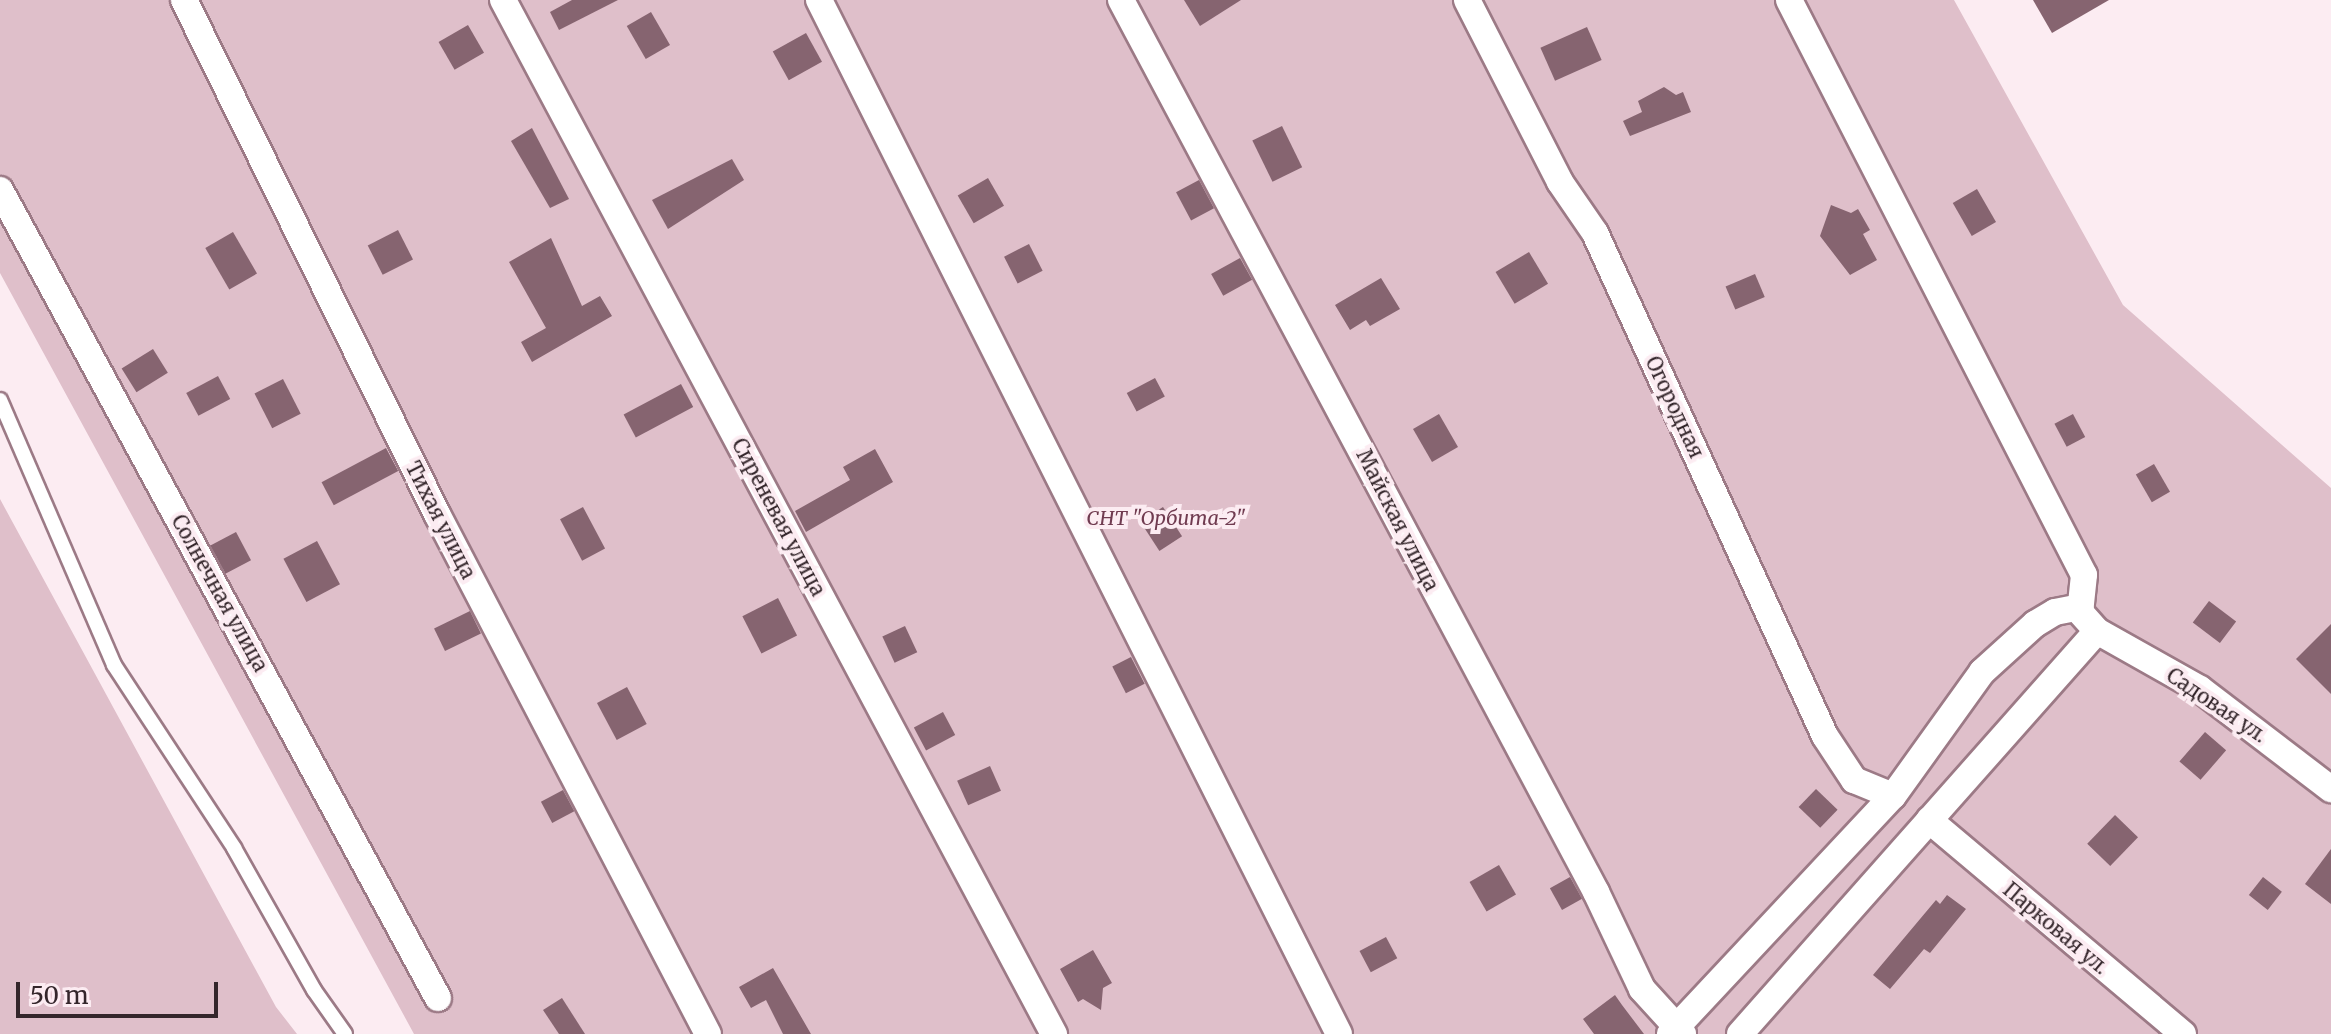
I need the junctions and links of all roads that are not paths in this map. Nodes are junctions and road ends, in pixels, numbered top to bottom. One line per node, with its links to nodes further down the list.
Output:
1 (184, 0): 17 (street, Тихая улица)
2 (503, 0): 18 (street, Сиреневая улица)
3 (819, 0): 19 (street)
4 (1121, 0): 15 (street, Майская улица)
5 (1467, 0): 12 (street, Огородная)
6 (1789, 0): 9 (street)
7 (0, 190): 14 (street, Солнечная улица)
8 (0, 400): 16 (lane)
9 (2081, 607): 10 (street); 12 (street)
10 (2097, 631): 11 (street, Садовая ул.); 13 (street)
11 (2331, 789)
12 (1893, 796): 15 (street)
13 (1929, 820): 20 (street); 21 (street, Парковая ул.)
14 (438, 998)
15 (1676, 1032)
16 (345, 1034)
17 (708, 1034)
18 (1054, 1034)
19 (1339, 1034)
20 (1740, 1034)
21 (2183, 1034)

